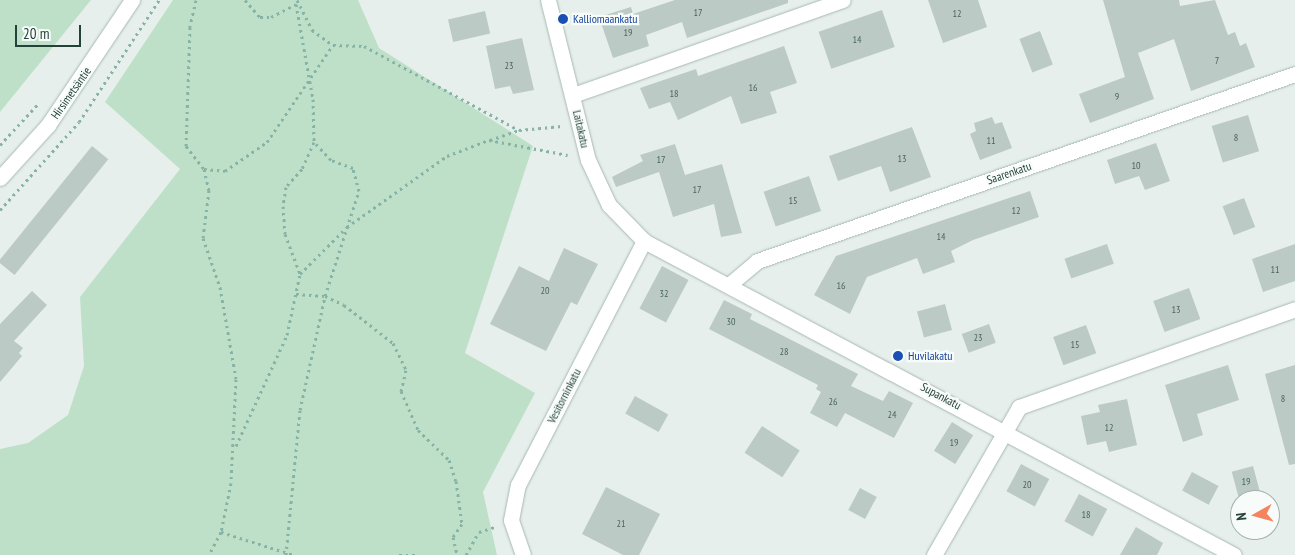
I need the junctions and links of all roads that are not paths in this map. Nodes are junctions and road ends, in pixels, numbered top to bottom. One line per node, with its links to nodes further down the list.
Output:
1 (132, 0): 6 (street, Hirsimetsäntie)
2 (548, 0): 5 (street, Laitakatu)
3 (843, 0): 5 (street)
4 (1295, 74): 8 (street, Saarenkatu)
5 (573, 96): 7 (street, Laitakatu)
6 (0, 178)
7 (644, 242): 8 (street, Supankatu); 11 (street, Vesitorninkatu)
8 (730, 284): 10 (street, Supankatu)
9 (1295, 309): 10 (street)
10 (1006, 431): 12 (street); 13 (street, Supankatu)
11 (523, 555)
12 (934, 555)
13 (1234, 555)

